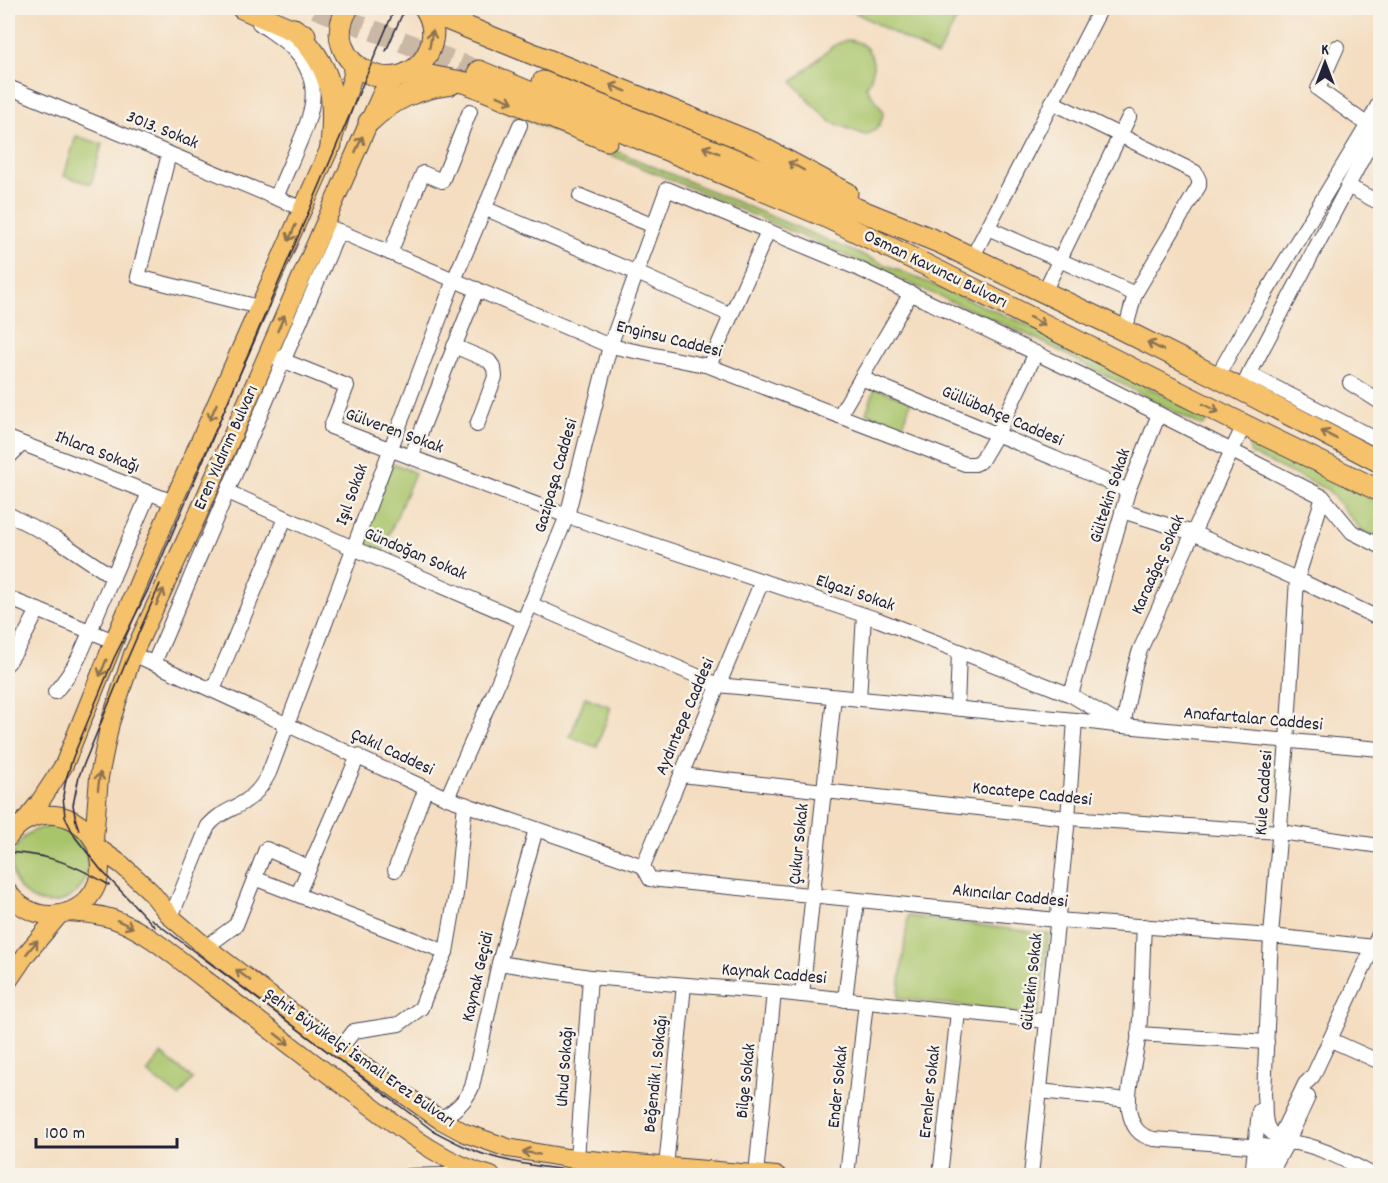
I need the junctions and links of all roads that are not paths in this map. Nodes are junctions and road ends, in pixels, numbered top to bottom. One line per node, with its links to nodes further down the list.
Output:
1 (237, 8): 24 (street)
2 (242, 8): 6 (highway)
3 (348, 8): 8 (highway)
4 (1101, 8): 13 (street)
5 (426, 9): 10 (highway, one-way to 5); 32 (highway, one-way to 5)
6 (294, 29): 8 (highway); 20 (highway)
7 (1337, 47): 18 (street)
8 (348, 57): 10 (highway); 20 (main road, Eren Yıldırım Bulvarı)
9 (476, 70): 10 (highway); 16 (highway); 32 (highway, Osman Kavuncu Bulvarı, one-way to 9); 58 (highway, Osman Kavuncu Bulvarı, one-way to 58)
10 (407, 73): 16 (main road, Eren Yıldırım Bulvarı)
11 (8, 87): 21 (street, 3013. Sokak)
12 (1380, 101): 18 (street)
13 (1052, 102): 19 (street); 30 (street)
14 (470, 111): 33 (street)
15 (1129, 117): 19 (street)
16 (369, 122): 29 (main road, Eren Yıldırım Bulvarı, one-way to 16)
17 (520, 125): 26 (street, Işıl Sokak)
18 (1376, 129): 22 (street); 50 (street)
19 (1120, 135): 35 (street); 41 (street)
20 (331, 145): 27 (main road, Eren Yıldırım Bulvarı)
21 (169, 154): 24 (street, 3013. Sokak); 42 (street)
22 (1348, 186): 25 (street); 52 (street)
23 (580, 196): 28 (street)
24 (276, 198): 27 (street, 3013. Sokak)
25 (1374, 200)
26 (484, 208): 36 (street); 37 (street, Işıl Sokak)
27 (303, 209): 42 (main road, Eren Yıldırım Bulvarı, one-way to 42)
28 (654, 226): 31 (street, Gazipaşa Caddesi); 36 (street, Gazipaşa Caddesi)
29 (331, 228): 33 (street, Enginsu Caddesi); 48 (main road, Eren Yıldırım Bulvarı)
30 (988, 228): 34 (street); 35 (street)
31 (768, 231): 40 (street); 43 (street)
32 (941, 243): 34 (highway, Osman Kavuncu Bulvarı)
33 (390, 253): 37 (street, Enginsu Caddesi)
34 (972, 258): 39 (highway, Osman Kavuncu Bulvarı)
35 (1060, 260): 39 (street); 41 (street)
36 (637, 273): 43 (street); 46 (street, Gazipaşa Caddesi)
37 (453, 279): 38 (street, Enginsu Caddesi); 63 (street, Işıl Sokak)
38 (477, 289): 45 (street); 46 (street, Enginsu Caddesi)
39 (1044, 292): 44 (highway, Osman Kavuncu Bulvarı)
40 (911, 294): 47 (street); 51 (street)
41 (1135, 294): 44 (street)
42 (259, 307): 73 (main road, Eren Yıldırım Bulvarı, one-way to 73)
43 (731, 315): 49 (street)
44 (1125, 331): 50 (highway, Osman Kavuncu Bulvarı, one-way to 44)
45 (454, 346): 57 (street); 65 (street)
46 (610, 346): 49 (street, Enginsu Caddesi); 76 (street, Gazipaşa Caddesi)
47 (1036, 353): 55 (street); 59 (street, Enginsu Caddesi)
48 (275, 358): 63 (street, Gülveren Sokak); 70 (street); 93 (main road, Eren Yıldırım Bulvarı, one-way to 48)
49 (709, 366): 56 (street, Enginsu Caddesi)
50 (1217, 377): 52 (highway, Osman Kavuncu Bulvarı)
51 (861, 378): 56 (street); 59 (street, Güllübahçe Caddesi)
52 (1245, 382): 61 (street); 67 (highway, Osman Kavuncu Bulvarı, one-way to 52)
53 (1350, 383): 54 (street)
54 (1380, 402)
55 (1160, 414): 64 (street); 68 (street, Gültekin Sokak)
56 (839, 416): 59 (street, Enginsu Caddesi)
57 (477, 424)
58 (1244, 424): 64 (street, Karaağaç Sokak); 69 (highway, Osman Kavuncu Bulvarı)
59 (997, 434): 68 (street, Güllübahçe Caddesi)
60 (8, 438): 62 (street, Ihlara Sokağı)
61 (1380, 441)
62 (22, 444): 66 (street); 71 (street, Ihlara Sokağı)
63 (390, 449): 65 (street, Gülveren Sokak); 80 (street, Işıl Sokak)
64 (1232, 451): 72 (street); 78 (street, Karaağaç Sokak)
65 (411, 457): 76 (street, Gülveren Sokak)
66 (8, 458)
67 (1380, 462)
68 (1128, 491): 74 (street, Gültekin Sokak)
69 (1380, 491)
70 (228, 492): 77 (street, Gündoğan Sokak); 95 (street)
71 (149, 493): 73 (street, Ihlara Sokağı); 81 (street)
72 (1323, 497): 79 (street); 82 (street, Kule Caddesi)
73 (173, 502): 91 (main road, Eren Yıldırım Bulvarı)
74 (1122, 511): 78 (street); 99 (street, Gültekin Sokak)
75 (8, 514): 81 (street)
76 (567, 516): 83 (street, Elgazi Sokak); 85 (street, Gazipaşa Caddesi)
77 (285, 518): 80 (street, Gündoğan Sokak); 97 (street)
78 (1193, 533): 82 (street); 105 (street, Karaağaç Sokak)
79 (1380, 546)
80 (353, 548): 89 (street, Gündoğan Sokak); 104 (street, Işıl Sokak)
81 (113, 577): 90 (street)
82 (1296, 579): 88 (street); 106 (street, Kule Caddesi)
83 (762, 581): 87 (street, Elgazi Sokak); 96 (street, Aydıntepe Caddesi)
84 (8, 598): 86 (street)
85 (530, 604): 89 (street, Gazipaşa Caddesi); 96 (street, Anafartalar Caddesi)
86 (38, 610): 90 (street); 94 (street)
87 (864, 615): 92 (street, Elgazi Sokak); 101 (street)
88 (1380, 619)
89 (523, 621): 112 (street, Gazipaşa Caddesi)
90 (90, 631): 91 (street); 98 (street)
91 (114, 641): 115 (main road, Eren Yıldırım Bulvarı, one-way to 115)
92 (959, 651): 99 (street, Elgazi Sokak); 102 (street)
93 (133, 654): 95 (street, Çakıl Caddesi); 118 (main road, Eren Yıldırım Bulvarı, one-way to 93)
94 (8, 663)
95 (154, 663): 97 (street, Çakıl Caddesi)
96 (718, 686): 100 (street, Anafartalar Caddesi); 109 (street, Aydıntepe Caddesi)
97 (213, 690): 104 (street, Çakıl Caddesi)
98 (55, 692)
99 (1071, 695): 105 (street, Elgazi Sokak)
100 (834, 697): 101 (street, Anafartalar Caddesi); 111 (street, Çukur Sokak)
101 (859, 699): 102 (street, Anafartalar Caddesi)
102 (957, 708): 103 (street, Anafartalar Caddesi)
103 (1075, 720): 105 (street, Anafartalar Caddesi); 114 (street, Gültekin Sokak)
104 (287, 724): 108 (street, Çakıl Caddesi); 129 (street, Işıl Sokak)
105 (1123, 726): 106 (street, Anafartalar Caddesi)
106 (1287, 741): 107 (street, Anafartalar Caddesi); 117 (street, Kule Caddesi)
107 (1380, 749)
108 (358, 756): 110 (street, Çakıl Caddesi); 121 (street)
109 (681, 775): 111 (street, Kocatepe Caddesi); 120 (street, Aydıntepe Caddesi)
110 (426, 788): 112 (street, Çakıl Caddesi); 122 (street)
111 (824, 791): 114 (street, Kocatepe Caddesi); 126 (street, Çukur Sokak)
112 (447, 798): 113 (street, Çakıl Caddesi)
113 (465, 804): 116 (street, Çakıl Caddesi); 136 (street)
114 (1068, 818): 117 (street, Kocatepe Caddesi); 130 (street, Gültekin Sokak)
115 (14, 829): 118 (main road, Şehit Büyükelçi İsmail Erez Bulvarı)
116 (536, 829): 120 (street, Çakıl Caddesi); 137 (street, Kaynak Geçidi)
117 (1280, 832): 119 (street, Kocatepe Caddesi); 133 (street, Kule Caddesi)
118 (96, 844): 128 (main road, Eren Yıldırım Bulvarı); 129 (main road, Şehit Büyükelçi İsmail Erez Bulvarı)
119 (1380, 846)
120 (643, 866): 126 (street, Akıncılar Caddesi)
121 (309, 867): 123 (street); 125 (street)
122 (395, 870)
123 (254, 878): 125 (street); 134 (street)
124 (8, 892): 128 (main road, Şehit Büyükelçi İsmail Erez Bulvarı)
125 (298, 894): 136 (street)
126 (813, 895): 127 (street, Akıncılar Caddesi); 142 (street, Çukur Sokak)
127 (857, 900): 130 (street, Akıncılar Caddesi); 143 (street)
128 (64, 914): 139 (main road, one-way to 128); 160 (main road, Şehit Büyükelçi İsmail Erez Bulvarı, one-way to 160)
129 (171, 917): 134 (main road, Şehit Büyükelçi İsmail Erez Bulvarı)
130 (1057, 920): 131 (street, Akıncılar Caddesi); 146 (street, Gültekin Sokak)
131 (1144, 926): 133 (street, Akıncılar Caddesi); 147 (street)
132 (1380, 932): 135 (street)
133 (1271, 936): 135 (street, Akıncılar Caddesi); 149 (street, Kule Caddesi)
134 (206, 947): 150 (main road, Şehit Büyükelçi İsmail Erez Bulvarı, one-way to 134)
135 (1377, 949): 148 (street)
136 (446, 952): 150 (street)
137 (499, 963): 138 (street, Kaynak Caddesi); 155 (street, Kaynak Geçidi)
138 (590, 977): 140 (street, Kaynak Caddesi); 158 (street, Uhud Sokağı)
139 (8, 981)
140 (684, 986): 141 (street, Kaynak Caddesi); 159 (street, Beğendik 1. Sokağı)
141 (774, 992): 142 (street, Kaynak Caddesi); 161 (street, Bilge Sokak)
142 (802, 995): 143 (street, Kaynak Caddesi)
143 (845, 1000): 144 (street, Kaynak Caddesi)
144 (866, 1002): 145 (street, Kaynak Caddesi); 164 (street, Ender Sokak)
145 (958, 1011): 146 (street, Kaynak Caddesi); 165 (street, Erenler Sokak)
146 (1047, 1021): 152 (street, Gültekin Sokak)
147 (1138, 1034): 149 (street); 154 (street)
148 (1330, 1040): 151 (street); 156 (street)
149 (1267, 1042): 153 (street, Kule Caddesi)
150 (340, 1049): 155 (main road, Şehit Büyükelçi İsmail Erez Bulvarı)
151 (1380, 1062)
152 (1040, 1091): 154 (street); 166 (street, Gültekin Sokak)
153 (1264, 1095): 156 (street, Kule Caddesi); 157 (street, Kule Caddesi)
154 (1129, 1100): 157 (street)
155 (439, 1119): 158 (main road, Şehit Büyükelçi İsmail Erez Bulvarı, one-way to 155)
156 (1280, 1142): 157 (street); 167 (street); 168 (street); 169 (street)
157 (1257, 1144): 167 (street, Kule Caddesi)
158 (577, 1159): 159 (main road, Şehit Büyükelçi İsmail Erez Bulvarı)
159 (666, 1167): 161 (main road, Şehit Büyükelçi İsmail Erez Bulvarı)
160 (487, 1174): 162 (street)
161 (756, 1174): 163 (main road, Şehit Büyükelçi İsmail Erez Bulvarı)
162 (408, 1176)
163 (777, 1176)
164 (848, 1176)
165 (940, 1176)
166 (1031, 1176)
167 (1253, 1176)
168 (1269, 1176)
169 (1375, 1176)

